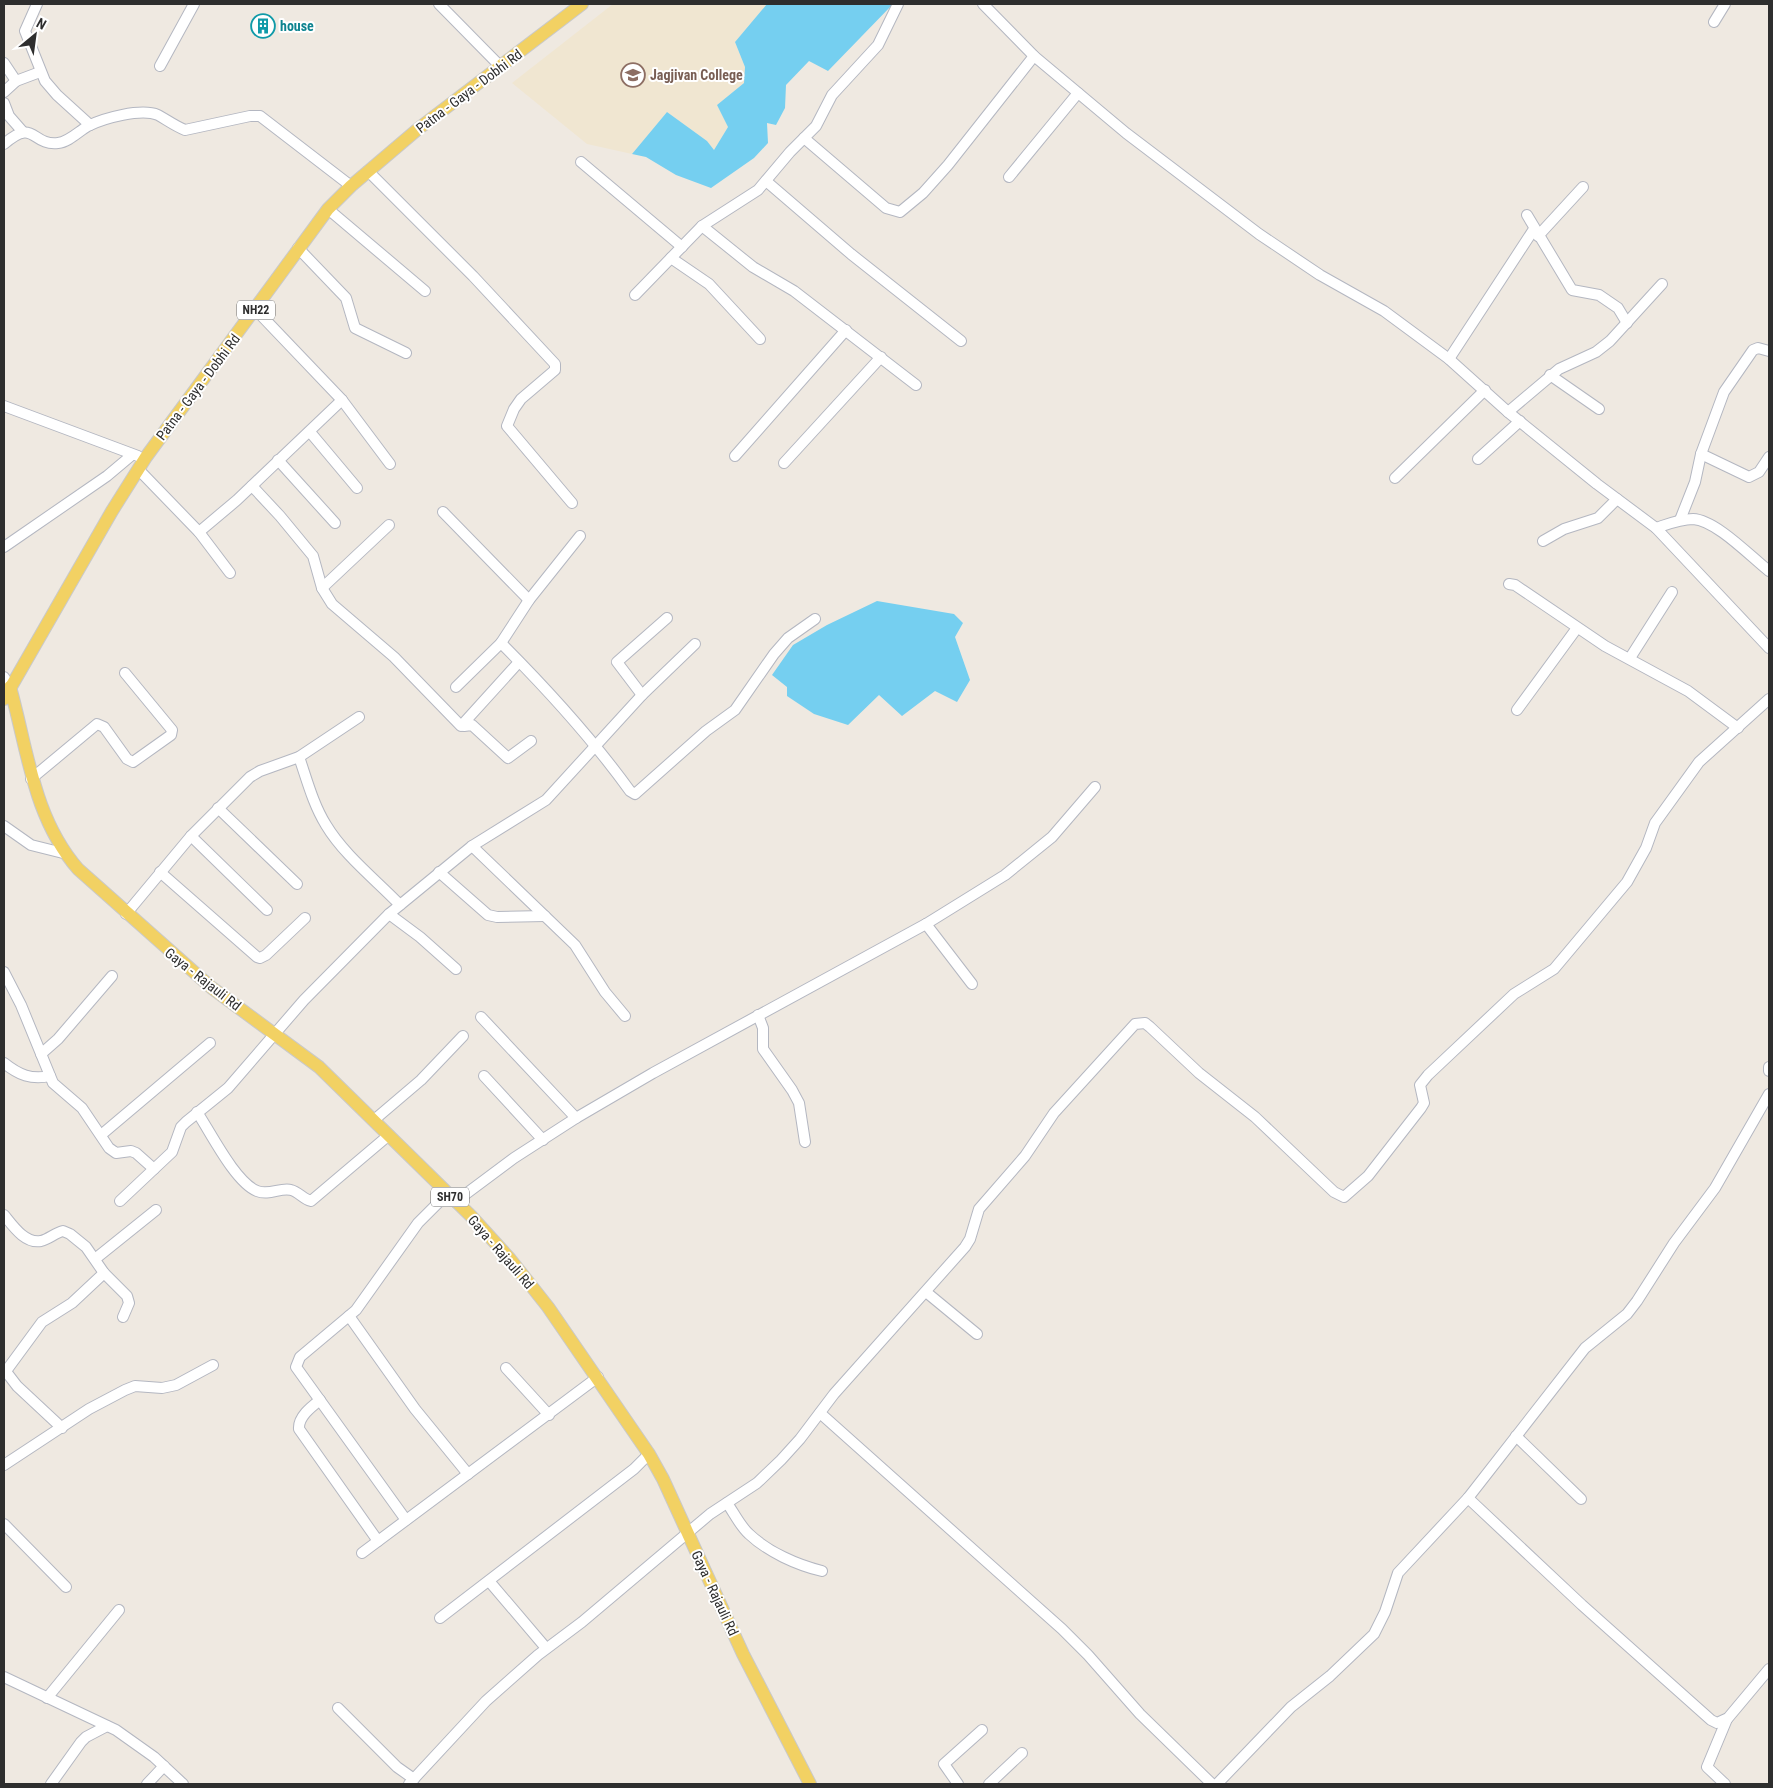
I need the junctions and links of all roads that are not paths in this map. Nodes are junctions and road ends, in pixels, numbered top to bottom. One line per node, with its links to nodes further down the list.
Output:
1 (37, 4): 13 (street)
2 (194, 4): 11 (street)
3 (439, 4): 12 (street)
4 (582, 4): 12 (main road, Patna - Gaya - Dobhi Rd / NH22)
5 (898, 4): 20 (street)
6 (983, 4): 9 (street)
7 (1725, 4): 8 (street)
8 (1714, 22)
9 (1034, 56): 16 (street); 20 (street)
10 (4, 63): 14 (street)
11 (160, 66)
12 (501, 67): 23 (main road, Patna - Gaya - Dobhi Rd / NH22)
13 (40, 72): 14 (street); 18 (street)
14 (16, 81): 15 (street)
15 (4, 92)
16 (1078, 94): 24 (street); 46 (street)
17 (4, 103): 19 (street)
18 (90, 125): 19 (street); 26 (street)
19 (23, 132): 21 (street)
20 (804, 138): 25 (street)
21 (5, 140)
22 (581, 162): 32 (street)
23 (368, 171): 26 (main road, Patna - Gaya - Dobhi Rd / NH22); 70 (street)
24 (1010, 177)
25 (766, 182): 30 (street); 42 (street)
26 (351, 186): 28 (main road, Patna - Gaya - Dobhi Rd / NH22)
27 (1583, 187): 31 (street)
28 (328, 209): 33 (main road, Patna - Gaya - Dobhi Rd / NH22); 36 (street)
29 (1527, 215): 31 (street)
30 (702, 226): 32 (street); 40 (street)
31 (1536, 232): 39 (street); 46 (street)
32 (682, 247): 34 (street)
33 (298, 248): 38 (main road, Patna - Gaya - Dobhi Rd / NH22); 44 (street)
34 (671, 258): 37 (street); 41 (street)
35 (1662, 284): 39 (street)
36 (425, 291)
37 (635, 295)
38 (256, 310): 50 (street); 59 (main road, Patna - Gaya - Dobhi Rd / NH22)
39 (1627, 323): 47 (street)
40 (846, 330): 45 (street); 58 (street)
41 (760, 339)
42 (961, 341)
43 (1769, 351): 56 (street)
44 (406, 353)
45 (881, 358): 48 (street); 63 (street)
46 (1449, 359): 49 (street)
47 (1550, 375): 52 (street); 53 (street)
48 (916, 385)
49 (1485, 390): 53 (street); 66 (street)
50 (342, 400): 55 (street); 64 (street)
51 (4, 406): 57 (street)
52 (1600, 409)
53 (1508, 412): 54 (street)
54 (1520, 421): 61 (street); 69 (street)
55 (310, 432): 62 (street); 68 (street)
56 (1701, 454): 60 (street); 72 (street)
57 (132, 455): 59 (street); 79 (street)
58 (734, 456)
59 (146, 457): 65 (main road, Patna - Gaya - Dobhi Rd / NH22)
60 (1769, 457)
61 (1478, 459)
62 (278, 460): 67 (street); 73 (street)
63 (784, 463)
64 (390, 464)
65 (138, 470): 76 (street); 96 (main road, Patna - Gaya - Dobhi Rd / NH22)
66 (1395, 478)
67 (252, 486): 76 (street); 83 (street)
68 (357, 488)
69 (1617, 499): 75 (street); 78 (street)
70 (572, 503)
71 (443, 512): 85 (street)
72 (1680, 520): 75 (street); 80 (street)
73 (335, 523)
74 (389, 525): 83 (street)
75 (1656, 528): 91 (street)
76 (199, 532): 81 (street)
77 (580, 536): 85 (street)
78 (1543, 541)
79 (4, 547)
80 (1769, 571)
81 (230, 573)
82 (1509, 584): 88 (street)
83 (322, 588): 101 (street)
84 (1672, 592): 92 (street)
85 (529, 600): 89 (street)
86 (667, 618): 97 (street)
87 (815, 620): 104 (street)
88 (1577, 628): 92 (street); 99 (street)
89 (501, 643): 93 (street); 95 (street)
90 (695, 644): 97 (street)
91 (1769, 648)
92 (1630, 658): 102 (street)
93 (520, 662): 101 (street); 104 (street)
94 (125, 673): 106 (street)
95 (456, 686)
96 (6, 688): 106 (main road, Gaya - Rajauli Rd / SH70)
97 (642, 695): 104 (street)
98 (1769, 699): 102 (street)
99 (1518, 710)
100 (359, 717): 105 (street)
101 (464, 726): 103 (street)
102 (1738, 728): 154 (street)
103 (531, 741)
104 (597, 746): 111 (street)
105 (299, 757): 108 (street); 116 (street)
106 (31, 779): 112 (main road, Gaya - Rajauli Rd / SH70)
107 (1095, 787): 122 (street)
108 (218, 808): 110 (street); 115 (street)
109 (4, 826): 112 (street)
110 (192, 836): 113 (street); 117 (street)
111 (472, 846): 114 (street); 120 (street)
112 (63, 853): 118 (main road, Gaya - Rajauli Rd / SH70)
113 (160, 872): 118 (street); 121 (street)
114 (439, 872): 116 (street); 120 (street)
115 (297, 884)
116 (400, 905): 119 (street)
117 (267, 910)
118 (126, 914): 130 (main road, Gaya - Rajauli Rd / SH70)
119 (389, 914): 123 (street); 130 (street)
120 (545, 916): 128 (street)
121 (305, 918)
122 (926, 924): 126 (street); 127 (street)
123 (456, 969)
124 (4, 972): 133 (street)
125 (112, 976): 133 (street)
126 (972, 984)
127 (758, 1015): 141 (street); 146 (street)
128 (625, 1016)
129 (481, 1017): 141 (street)
130 (275, 1034): 140 (street); 142 (main road, Gaya - Rajauli Rd / SH70)
131 (463, 1036): 142 (street)
132 (210, 1042): 143 (street)
133 (41, 1054): 137 (street)
134 (4, 1063): 137 (street)
135 (1769, 1066): 136 (street)
136 (1769, 1071)
137 (50, 1076): 143 (street)
138 (484, 1076): 145 (street)
139 (1769, 1094): 166 (street)
140 (197, 1112): 144 (street); 147 (street)
141 (576, 1118): 145 (street)
142 (374, 1120): 144 (main road, Gaya - Rajauli Rd / SH70)
143 (100, 1135): 147 (street)
144 (389, 1135): 148 (main road, Gaya - Rajauli Rd / SH70)
145 (542, 1140): 148 (street)
146 (805, 1142)
147 (154, 1169): 149 (street)
148 (451, 1198): 155 (street); 161 (main road, Gaya - Rajauli Rd / SH70)
149 (120, 1201)
150 (156, 1210): 152 (street)
151 (4, 1215): 152 (street)
152 (95, 1258): 153 (street)
153 (104, 1273): 156 (street); 160 (street)
154 (926, 1292): 157 (street); 163 (street)
155 (349, 1316): 162 (street); 169 (street)
156 (123, 1317)
157 (977, 1334)
158 (213, 1365): 165 (street)
159 (506, 1368): 164 (street)
160 (5, 1370): 165 (street)
161 (598, 1377): 164 (street); 167 (main road, Gaya - Rajauli Rd / SH70)
162 (320, 1400): 173 (street); 176 (street)
163 (820, 1413): 172 (street); 200 (street)
164 (549, 1415): 169 (street)
165 (62, 1428): 168 (street)
166 (1516, 1436): 170 (street); 171 (street)
167 (650, 1454): 175 (main road, Gaya - Rajauli Rd / SH70); 179 (street)
168 (4, 1465)
169 (468, 1474): 173 (street)
170 (1468, 1498): 188 (street); 201 (street)
171 (1581, 1499)
172 (727, 1502): 175 (street); 178 (street)
173 (406, 1520): 176 (street)
174 (4, 1524): 180 (street)
175 (688, 1533): 183 (street); 197 (main road, Gaya - Rajauli Rd / SH70)
176 (378, 1541): 177 (street)
177 (362, 1553)
178 (822, 1571)
179 (489, 1581): 182 (street); 183 (street)
180 (66, 1587)
181 (119, 1610): 186 (street)
182 (440, 1618)
183 (546, 1648): 193 (street)
184 (1769, 1669): 188 (street)
185 (4, 1677): 186 (street)
186 (46, 1698): 189 (street)
187 (338, 1708): 193 (street)
188 (1728, 1718): 202 (street)
189 (106, 1726): 192 (street); 194 (street)
190 (982, 1730): 198 (street)
191 (1022, 1753): 199 (street)
192 (164, 1766): 195 (street); 196 (street)
193 (412, 1782)
194 (51, 1784)
195 (147, 1784)
196 (183, 1784)
197 (810, 1784)
198 (958, 1784)
199 (989, 1784)
200 (1212, 1784)
201 (1217, 1784)
202 (1725, 1784)

